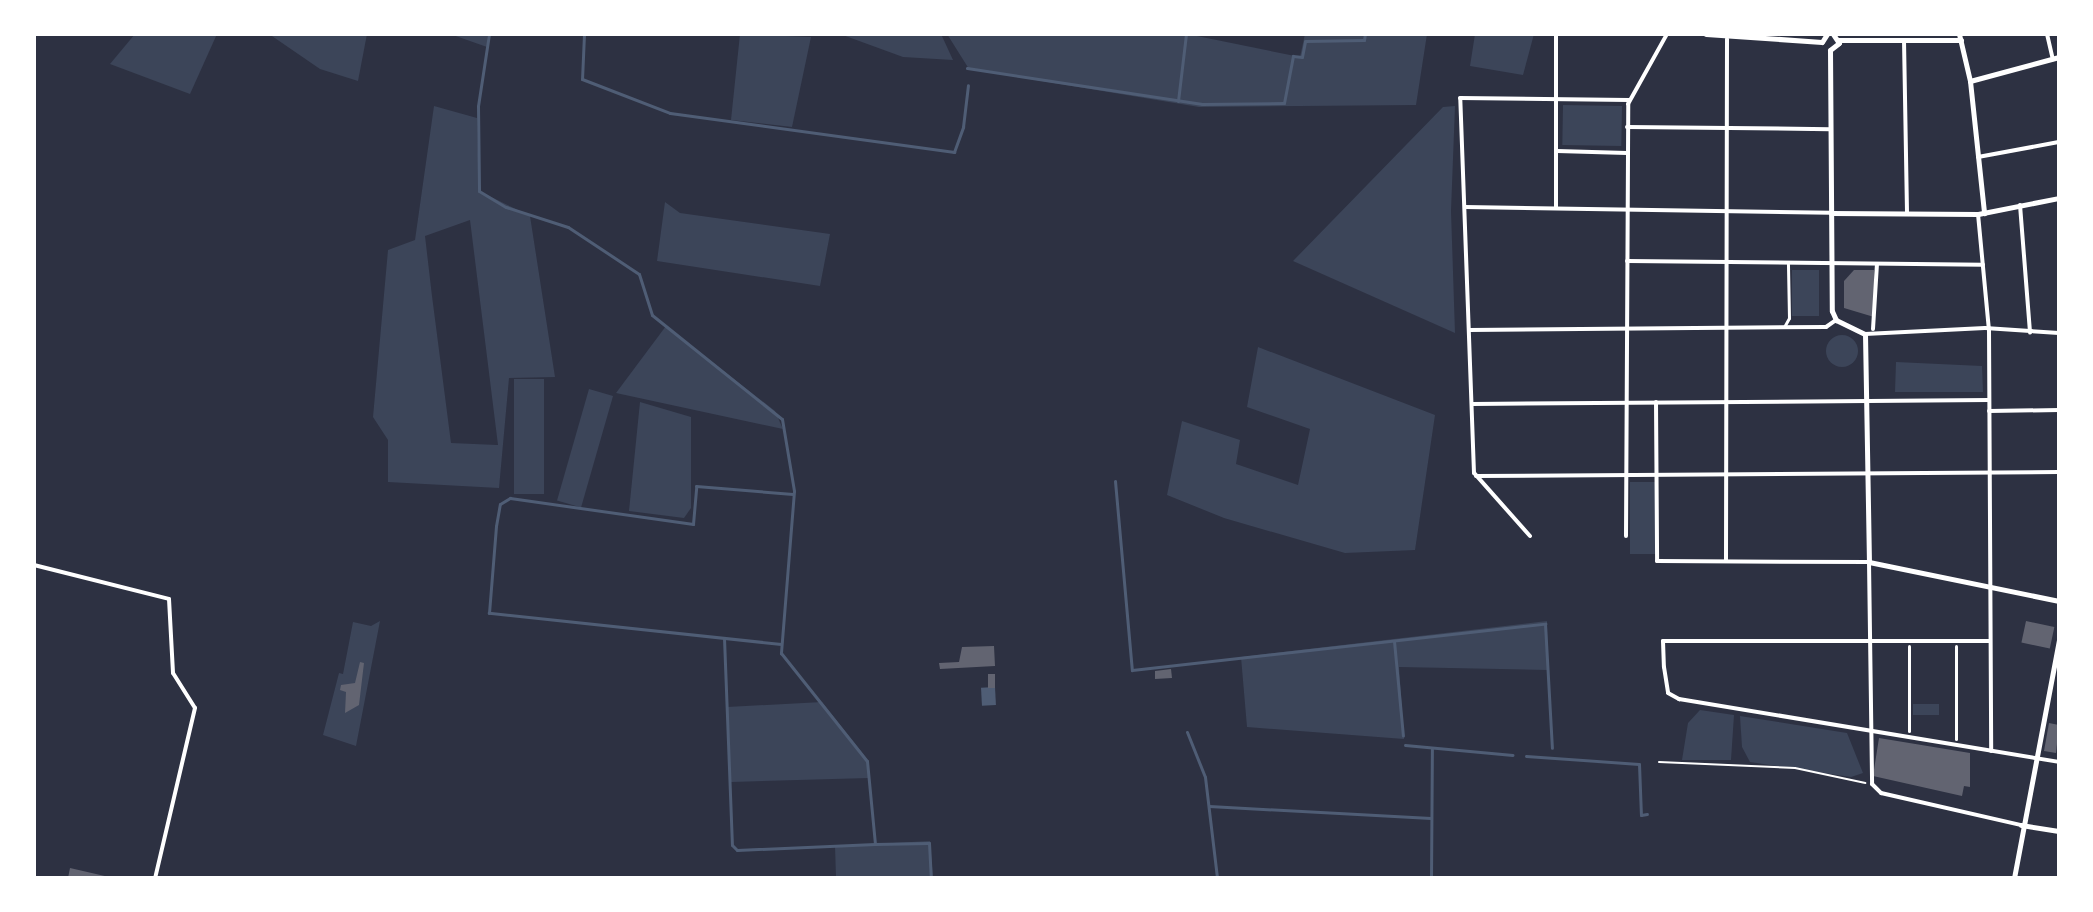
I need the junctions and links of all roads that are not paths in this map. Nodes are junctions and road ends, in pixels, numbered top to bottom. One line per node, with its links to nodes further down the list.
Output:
1 (1556, 34): 15 (street)
2 (1667, 34): 16 (street)
3 (1706, 34): 8 (street)
4 (1827, 34): 11 (street)
5 (1833, 34): 9 (street)
6 (2047, 34): 13 (street)
7 (1960, 37): 10 (street); 14 (street)
8 (1727, 39): 11 (street); 18 (street)
9 (1839, 40): 10 (street); 12 (street)
10 (1904, 40): 32 (street)
11 (1822, 42): 12 (street)
12 (1830, 50): 19 (street)
13 (2056, 58): 14 (street)
14 (1970, 81): 23 (street)
15 (1556, 98): 16 (street); 21 (street); 26 (street)
16 (1629, 100): 17 (street)
17 (1627, 127): 18 (street); 22 (street)
18 (1726, 128): 19 (street); 29 (street)
19 (1830, 129): 30 (street)
20 (2059, 142): 23 (street)
21 (1556, 151): 22 (street); 27 (street)
22 (1627, 153): 28 (street)
23 (1978, 157): 31 (street)
24 (2059, 198): 25 (street)
25 (2020, 205): 31 (street); 46 (street)
26 (1464, 207): 27 (street); 43 (street)
27 (1556, 208): 28 (street)
28 (1627, 209): 29 (street); 33 (street)
29 (1724, 212): 30 (street); 34 (street)
30 (1831, 213): 32 (street); 36 (street)
31 (1981, 213): 32 (street); 38 (street)
32 (1907, 214)
33 (1627, 261): 34 (street); 42 (street)
34 (1725, 262): 35 (street); 40 (street)
35 (1788, 262): 36 (street); 41 (street)
36 (1831, 263): 37 (street); 39 (street)
37 (1877, 264): 38 (street); 44 (street)
38 (1983, 265): 45 (street)
39 (1836, 320): 41 (street); 48 (street)
40 (1724, 327): 41 (street); 42 (street); 51 (street)
41 (1784, 327)
42 (1626, 329): 43 (street); 52 (street)
43 (1469, 330): 54 (street)
44 (1872, 330): 45 (street); 48 (street)
45 (1989, 330): 46 (street); 50 (street)
46 (2030, 333): 47 (street)
47 (2059, 333)
48 (1865, 334): 49 (street)
49 (1866, 400): 50 (street); 51 (street); 59 (street)
50 (1989, 400): 56 (street)
51 (1725, 401): 53 (street); 60 (street)
52 (1626, 402): 53 (street); 54 (street); 61 (street)
53 (1656, 402): 62 (street)
54 (1472, 404): 63 (street)
55 (2059, 410): 56 (street)
56 (1989, 411): 57 (street)
57 (1990, 472): 58 (street); 59 (street); 69 (street)
58 (2059, 472)
59 (1867, 473): 60 (street); 67 (street)
60 (1725, 474): 62 (street); 66 (street)
61 (1625, 475): 62 (street); 63 (street); 65 (street)
62 (1657, 475): 66 (street)
63 (1476, 476): 64 (street)
64 (1530, 536)
65 (1626, 536)
66 (1726, 560): 67 (street)
67 (1869, 562): 69 (street); 72 (street)
68 (34, 565): 85 (street)
69 (1990, 587): 70 (street); 73 (street)
70 (2059, 601)
71 (2059, 639): 76 (street)
72 (1869, 641): 73 (street); 77 (street); 77 (street)
73 (1990, 641): 80 (street)
74 (1909, 646): 78 (street)
75 (1956, 646): 79 (street)
76 (2056, 662): 81 (street)
77 (1868, 730): 80 (street); 83 (street)
78 (1909, 731)
79 (1956, 739)
80 (1991, 751): 81 (street)
81 (2034, 759): 82 (street); 83 (street)
82 (2059, 762)
83 (2021, 825): 84 (street); 86 (street)
84 (2059, 831)
85 (155, 878)
86 (2014, 878)

